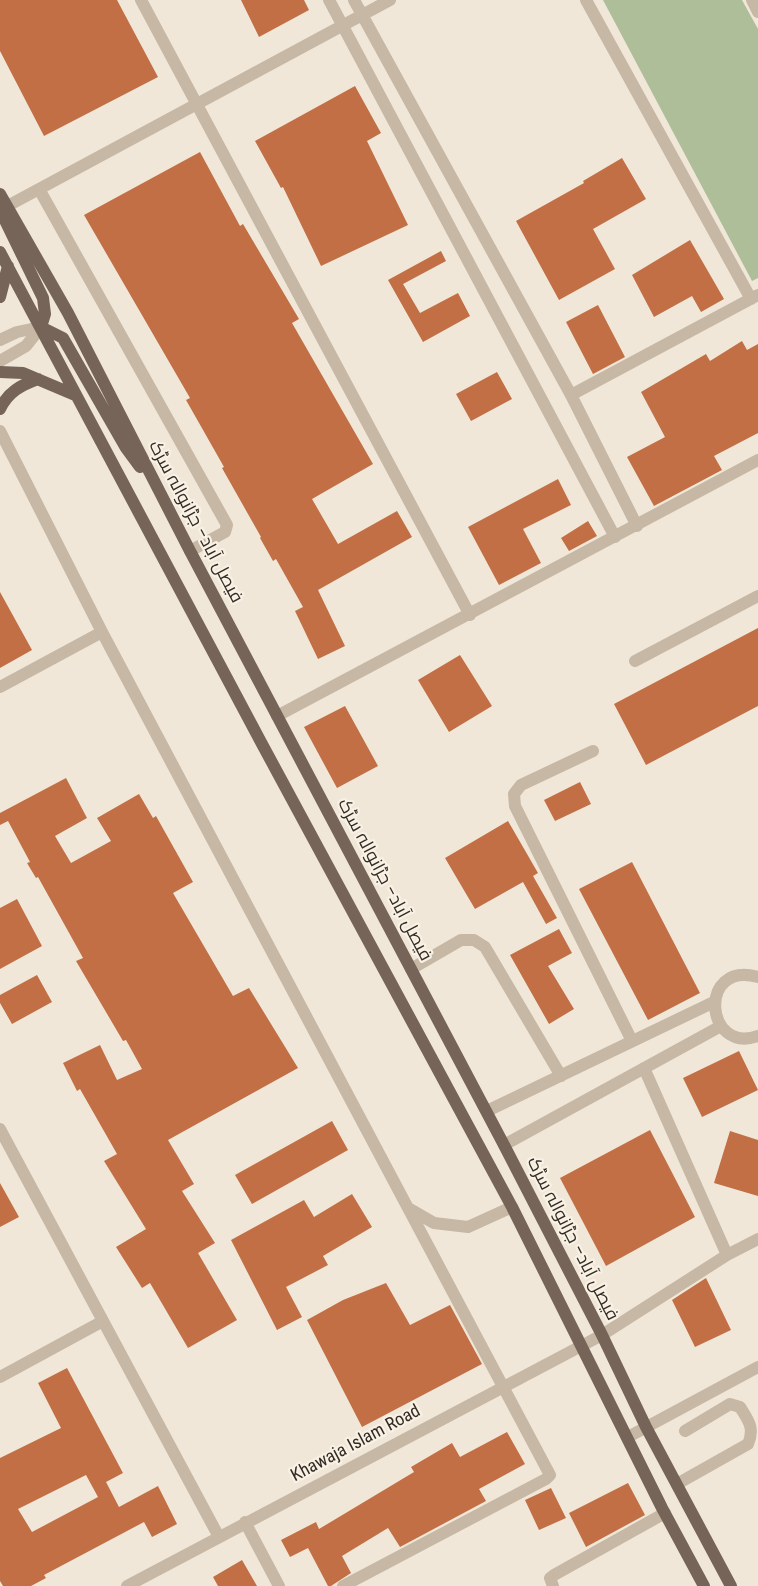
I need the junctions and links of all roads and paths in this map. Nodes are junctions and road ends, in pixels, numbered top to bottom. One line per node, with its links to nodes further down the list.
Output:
1 (141, 0): 10 (street)
2 (329, 0): 9 (street)
3 (354, 0): 8 (street)
4 (390, 0): 8 (street)
5 (586, 0): 17 (street)
6 (752, 0): 7 (street)
7 (758, 12)
8 (362, 15): 9 (street); 24 (street)
9 (343, 25): 10 (street); 30 (street)
10 (197, 106): 11 (street); 33 (street)
11 (39, 189): 13 (street); 31 (street)
12 (0, 194): 13 (main road, فیصل آباد– جڑانوالہ سڑک)
13 (2, 209): 18 (main road); 28 (main road, فیصل آباد– جڑانوالہ سڑک)
14 (0, 252): 15 (main road)
15 (8, 266): 16 (main road); 18 (main road)
16 (0, 296)
17 (754, 297): 24 (street)
18 (41, 326): 19 (street); 20 (street); 23 (main road); 28 (main road)
19 (0, 340)
20 (0, 361)
21 (0, 372): 22 (main road)
22 (38, 379): 23 (main road); 25 (main road)
23 (75, 395): 51 (main road)
24 (571, 395): 29 (street)
25 (0, 409)
26 (0, 431): 34 (street)
27 (758, 460): 29 (street)
28 (163, 499): 31 (main road, فیصل آباد– جڑانوالہ سڑک)
29 (637, 526): 30 (street)
30 (615, 538): 33 (street)
31 (190, 551): 37 (main road, فیصل آباد– جڑانوالہ سڑک)
32 (758, 596): 35 (street)
33 (470, 616): 37 (street)
34 (102, 632): 36 (street); 52 (street)
35 (635, 661)
36 (0, 687)
37 (277, 716): 39 (main road, فیصل آباد– جڑانوالہ سڑک)
38 (592, 751): 44 (street)
39 (411, 969): 46 (street); 47 (main road, فیصل آباد– جڑانوالہ سڑک)
40 (758, 977): 41 (street)
41 (714, 1002): 42 (street); 44 (street)
42 (721, 1026): 43 (street); 45 (street)
43 (758, 1036)
44 (632, 1041): 46 (street)
45 (644, 1068): 50 (street); 54 (street)
46 (561, 1076): 47 (street)
47 (487, 1111): 50 (main road, فیصل آباد– جڑانوالہ سڑک)
48 (0, 1129): 49 (street)
49 (3, 1144): 55 (street)
50 (504, 1145): 56 (main road, فیصل آباد– جڑانوالہ سڑک)
51 (512, 1207): 52 (street); 57 (main road)
52 (408, 1208): 60 (street)
53 (758, 1238): 54 (street, Khawaja Islam Road)
54 (727, 1255): 56 (street, Khawaja Islam Road)
55 (103, 1321): 59 (street); 69 (street)
56 (602, 1334): 57 (street, Khawaja Islam Road); 63 (main road, فیصل آباد– جڑانوالہ سڑک)
57 (583, 1345): 60 (street, Khawaja Islam Road); 65 (main road)
58 (758, 1367): 61 (street)
59 (0, 1377)
60 (503, 1387): 68 (street, Khawaja Islam Road); 72 (street)
61 (703, 1397): 62 (street); 63 (street)
62 (712, 1415): 64 (street); 66 (street)
63 (646, 1428): 65 (street); 66 (main road, فیصل آباد– جڑانوالہ سڑک)
64 (685, 1431)
65 (628, 1437): 67 (main road)
66 (677, 1484): 75 (main road, فیصل آباد– جڑانوالہ سڑک)
67 (665, 1513): 73 (street); 74 (main road)
68 (245, 1522): 69 (street, Khawaja Islam Road); 71 (street)
69 (219, 1537): 70 (street, Khawaja Islam Road)
70 (127, 1586)
71 (279, 1586)
72 (343, 1586)
73 (553, 1586)
74 (704, 1586)
75 (731, 1586)

